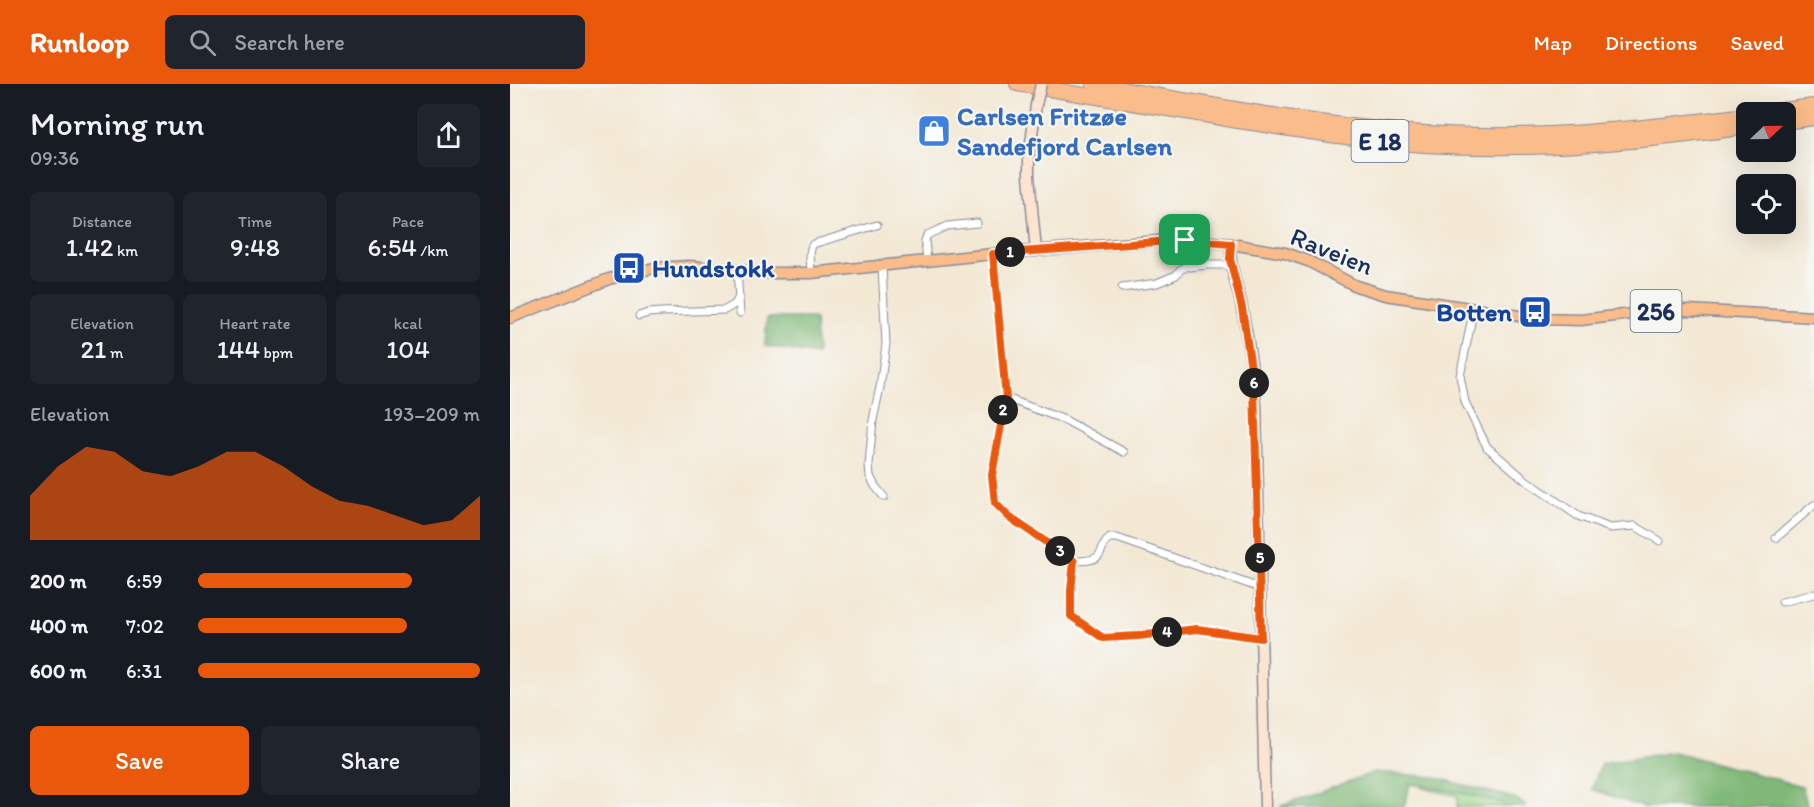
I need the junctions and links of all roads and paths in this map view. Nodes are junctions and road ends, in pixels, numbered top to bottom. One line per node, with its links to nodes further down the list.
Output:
1 (1017, 84): 9 (highway, E 18)
2 (1041, 84): 13 (main road, bridge)
3 (1093, 84): 6 (highway, E 18)
4 (1814, 106): 5 (highway)
5 (1796, 108)
6 (1736, 116)
7 (1814, 118): 8 (highway)
8 (1796, 120)
9 (1736, 129)
10 (977, 223): 15 (street)
11 (877, 225): 21 (street)
12 (1231, 244): 13 (main road, Raveien / 256); 16 (main road); 24 (main road, Raveien / 256)
13 (1036, 251): 14 (main road, Raveien / 256)
14 (993, 254): 15 (main road, Raveien / 256); 29 (street)
15 (927, 261): 18 (main road, Raveien / 256)
16 (1231, 264): 17 (street); 36 (main road)
17 (1207, 265): 19 (street); 19 (street)
18 (882, 266): 21 (main road, Raveien / 256); 31 (street)
19 (1188, 266): 22 (street)
20 (737, 270): 21 (main road, Raveien / 256); 23 (street); 28 (main road, Raveien / 256)
21 (811, 273)
22 (1122, 288)
23 (738, 297): 25 (street); 26 (street)
24 (1474, 308): 27 (main road, Raveien / 256); 34 (street)
25 (740, 313)
26 (639, 316)
27 (1814, 317)
28 (510, 318)
29 (1006, 398): 30 (street); 35 (street)
30 (1124, 452)
31 (884, 497)
32 (1814, 505): 33 (street)
33 (1776, 538)
34 (1660, 541)
35 (1074, 561): 36 (street); 39 (street)
36 (1260, 588): 39 (main road)
37 (1814, 594): 38 (street)
38 (1782, 602)
39 (1261, 638): 40 (main road)
40 (1265, 807)

